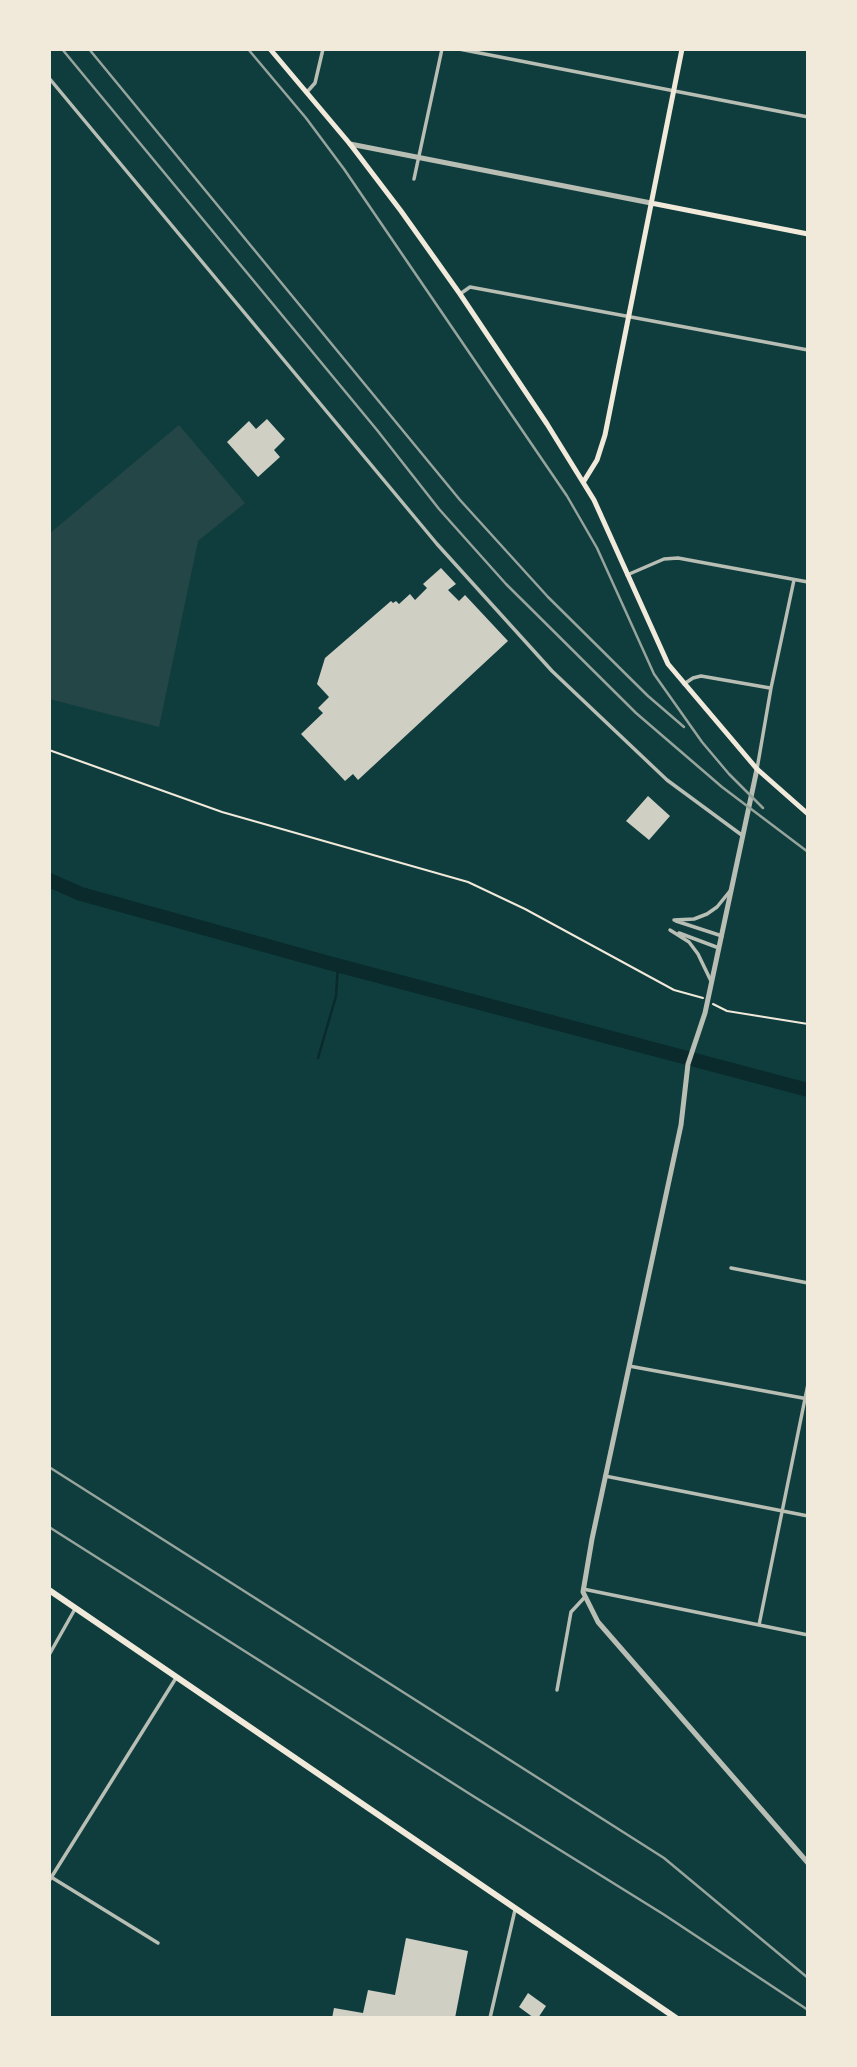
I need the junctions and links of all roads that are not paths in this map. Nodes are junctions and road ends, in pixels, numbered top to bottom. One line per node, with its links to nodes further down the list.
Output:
1 (270, 49): 8 (main road)
2 (323, 49): 8 (street)
3 (442, 49): 11 (street)
4 (459, 49): 7 (street)
5 (682, 49): 7 (main road)
6 (49, 78): 26 (street)
7 (674, 92): 9 (street); 13 (main road)
8 (306, 93): 10 (main road)
9 (808, 117)
10 (350, 144): 11 (street); 15 (main road)
11 (420, 157): 12 (street); 13 (street)
12 (414, 179)
13 (651, 203): 14 (main road); 16 (main road)
14 (808, 234)
15 (460, 294): 16 (street); 18 (main road)
16 (629, 317): 17 (street); 18 (main road)
17 (808, 351)
18 (583, 481): 19 (main road)
19 (627, 575): 20 (street); 22 (main road)
20 (794, 580): 21 (street); 23 (street)
21 (808, 582)
22 (684, 684): 23 (street); 24 (main road)
23 (771, 688): 24 (street)
24 (757, 769): 25 (main road); 26 (street)
25 (808, 814)
26 (743, 836): 27 (street)
27 (731, 889): 28 (street); 28 (street)
28 (722, 936): 29 (street)
29 (719, 948): 30 (street); 30 (street)
30 (712, 981): 33 (street)
31 (731, 1268): 32 (street)
32 (808, 1283)
33 (629, 1366): 35 (street); 36 (street)
34 (808, 1384): 35 (street)
35 (806, 1399): 37 (street)
36 (605, 1476): 37 (street); 39 (street)
37 (783, 1511): 38 (street); 43 (street)
38 (808, 1516)
39 (583, 1589): 41 (street); 43 (street)
40 (49, 1590): 42 (main road)
41 (584, 1598): 47 (street); 48 (street)
42 (75, 1609): 45 (street); 46 (main road)
43 (759, 1625): 44 (street)
44 (808, 1635)
45 (49, 1655)
46 (176, 1678): 49 (street); 50 (main road)
47 (557, 1689)
48 (808, 1863)
49 (50, 1879): 51 (street)
50 (516, 1908): 52 (street); 53 (main road)
51 (158, 1943)
52 (490, 2018)
53 (676, 2018)

